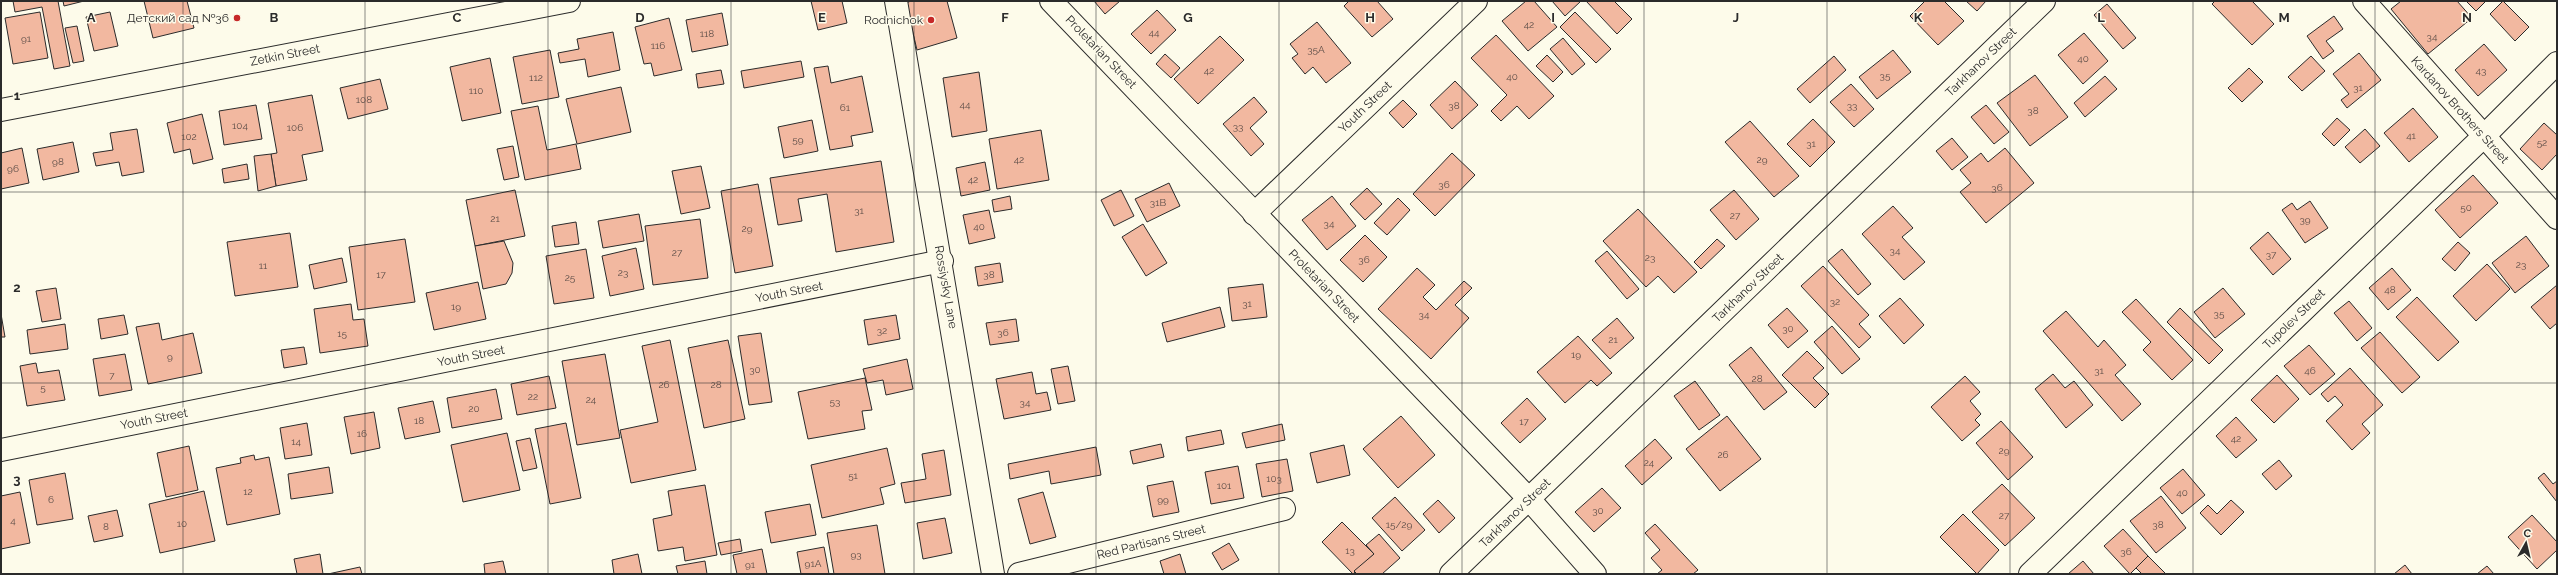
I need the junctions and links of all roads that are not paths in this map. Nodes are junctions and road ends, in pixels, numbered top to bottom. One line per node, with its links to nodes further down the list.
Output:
1 (569, 1): 8 (street, Zetkin Street)
2 (896, 1): 12 (street, Rossiysky Lane)
3 (1051, 1): 10 (street, Proletarian Street)
4 (1476, 1): 10 (street, Youth Street)
5 (2044, 1): 14 (street, Tarkhanov Street)
6 (2364, 1): 9 (street, Kardanov Brothers Street)
7 (2557, 63): 9 (street, Tupolev Street)
8 (1, 110)
9 (2484, 136): 11 (street, Kardanov Brothers Street); 20 (street, Tupolev Street)
10 (1254, 214): 14 (street, Proletarian Street)
11 (2557, 218)
12 (942, 261): 13 (street, Youth Street); 16 (street, Rossiysky Lane)
13 (1, 450)
14 (1530, 498): 18 (street, Tarkhanov Street); 19 (street, Proletarian Street)
15 (1284, 510): 17 (street, Red Partisans Street)
16 (993, 574)
17 (1019, 574)
18 (1451, 574)
19 (1595, 574)
20 (2030, 574)

